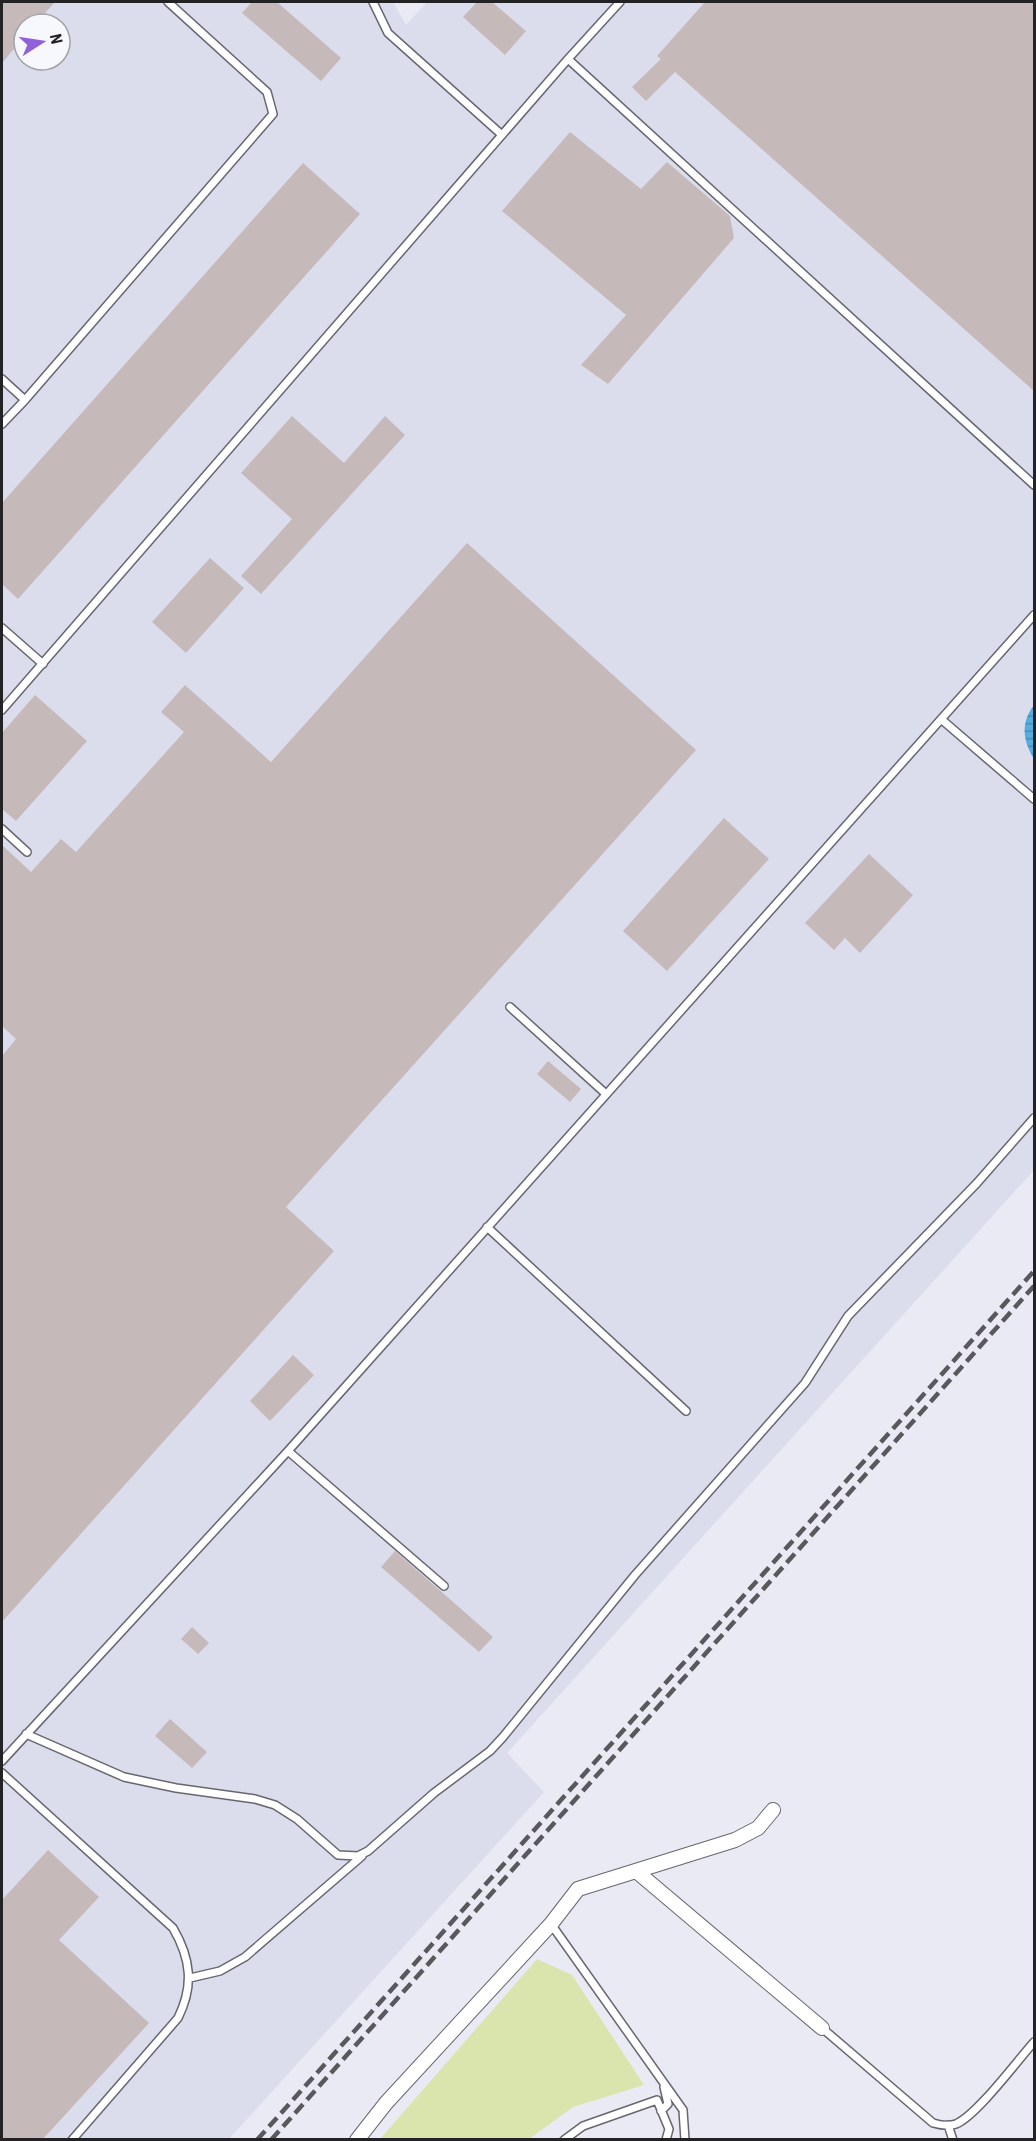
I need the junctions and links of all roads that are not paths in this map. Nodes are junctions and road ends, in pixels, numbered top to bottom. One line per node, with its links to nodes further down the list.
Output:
1 (168, 2): 7 (lane)
2 (373, 2): 5 (lane)
3 (620, 2): 4 (lane)
4 (568, 59): 5 (lane); 9 (lane)
5 (502, 135): 12 (lane)
6 (2, 379): 7 (lane)
7 (25, 400): 8 (lane)
8 (2, 424)
9 (1035, 485)
10 (1035, 615): 14 (lane)
11 (2, 628): 12 (lane)
12 (43, 664): 13 (lane)
13 (2, 710)
14 (941, 719): 15 (lane); 19 (lane)
15 (1035, 799)
16 (2, 829): 17 (lane)
17 (27, 852)
18 (510, 1007): 19 (lane)
19 (606, 1094): 21 (lane)
20 (1035, 1118): 29 (lane)
21 (488, 1227): 22 (lane); 23 (lane)
22 (686, 1411)
23 (288, 1450): 24 (lane); 25 (lane)
24 (444, 1586)
25 (26, 1734): 26 (lane); 29 (lane)
26 (2, 1761)
27 (2, 1773): 32 (lane)
28 (773, 1810): 30 (street)
29 (368, 1851): 32 (lane)
30 (636, 1871): 31 (street); 33 (street)
31 (551, 1924): 35 (lane); 39 (street)
32 (190, 1978): 38 (lane)
33 (822, 2028): 37 (lane)
34 (1035, 2042): 37 (lane)
35 (662, 2082): 36 (lane); 42 (lane)
36 (661, 2111): 40 (lane); 41 (lane)
37 (948, 2125): 43 (lane)
38 (72, 2139)
39 (357, 2139)
40 (564, 2139)
41 (666, 2139)
42 (685, 2139)
43 (953, 2139)

